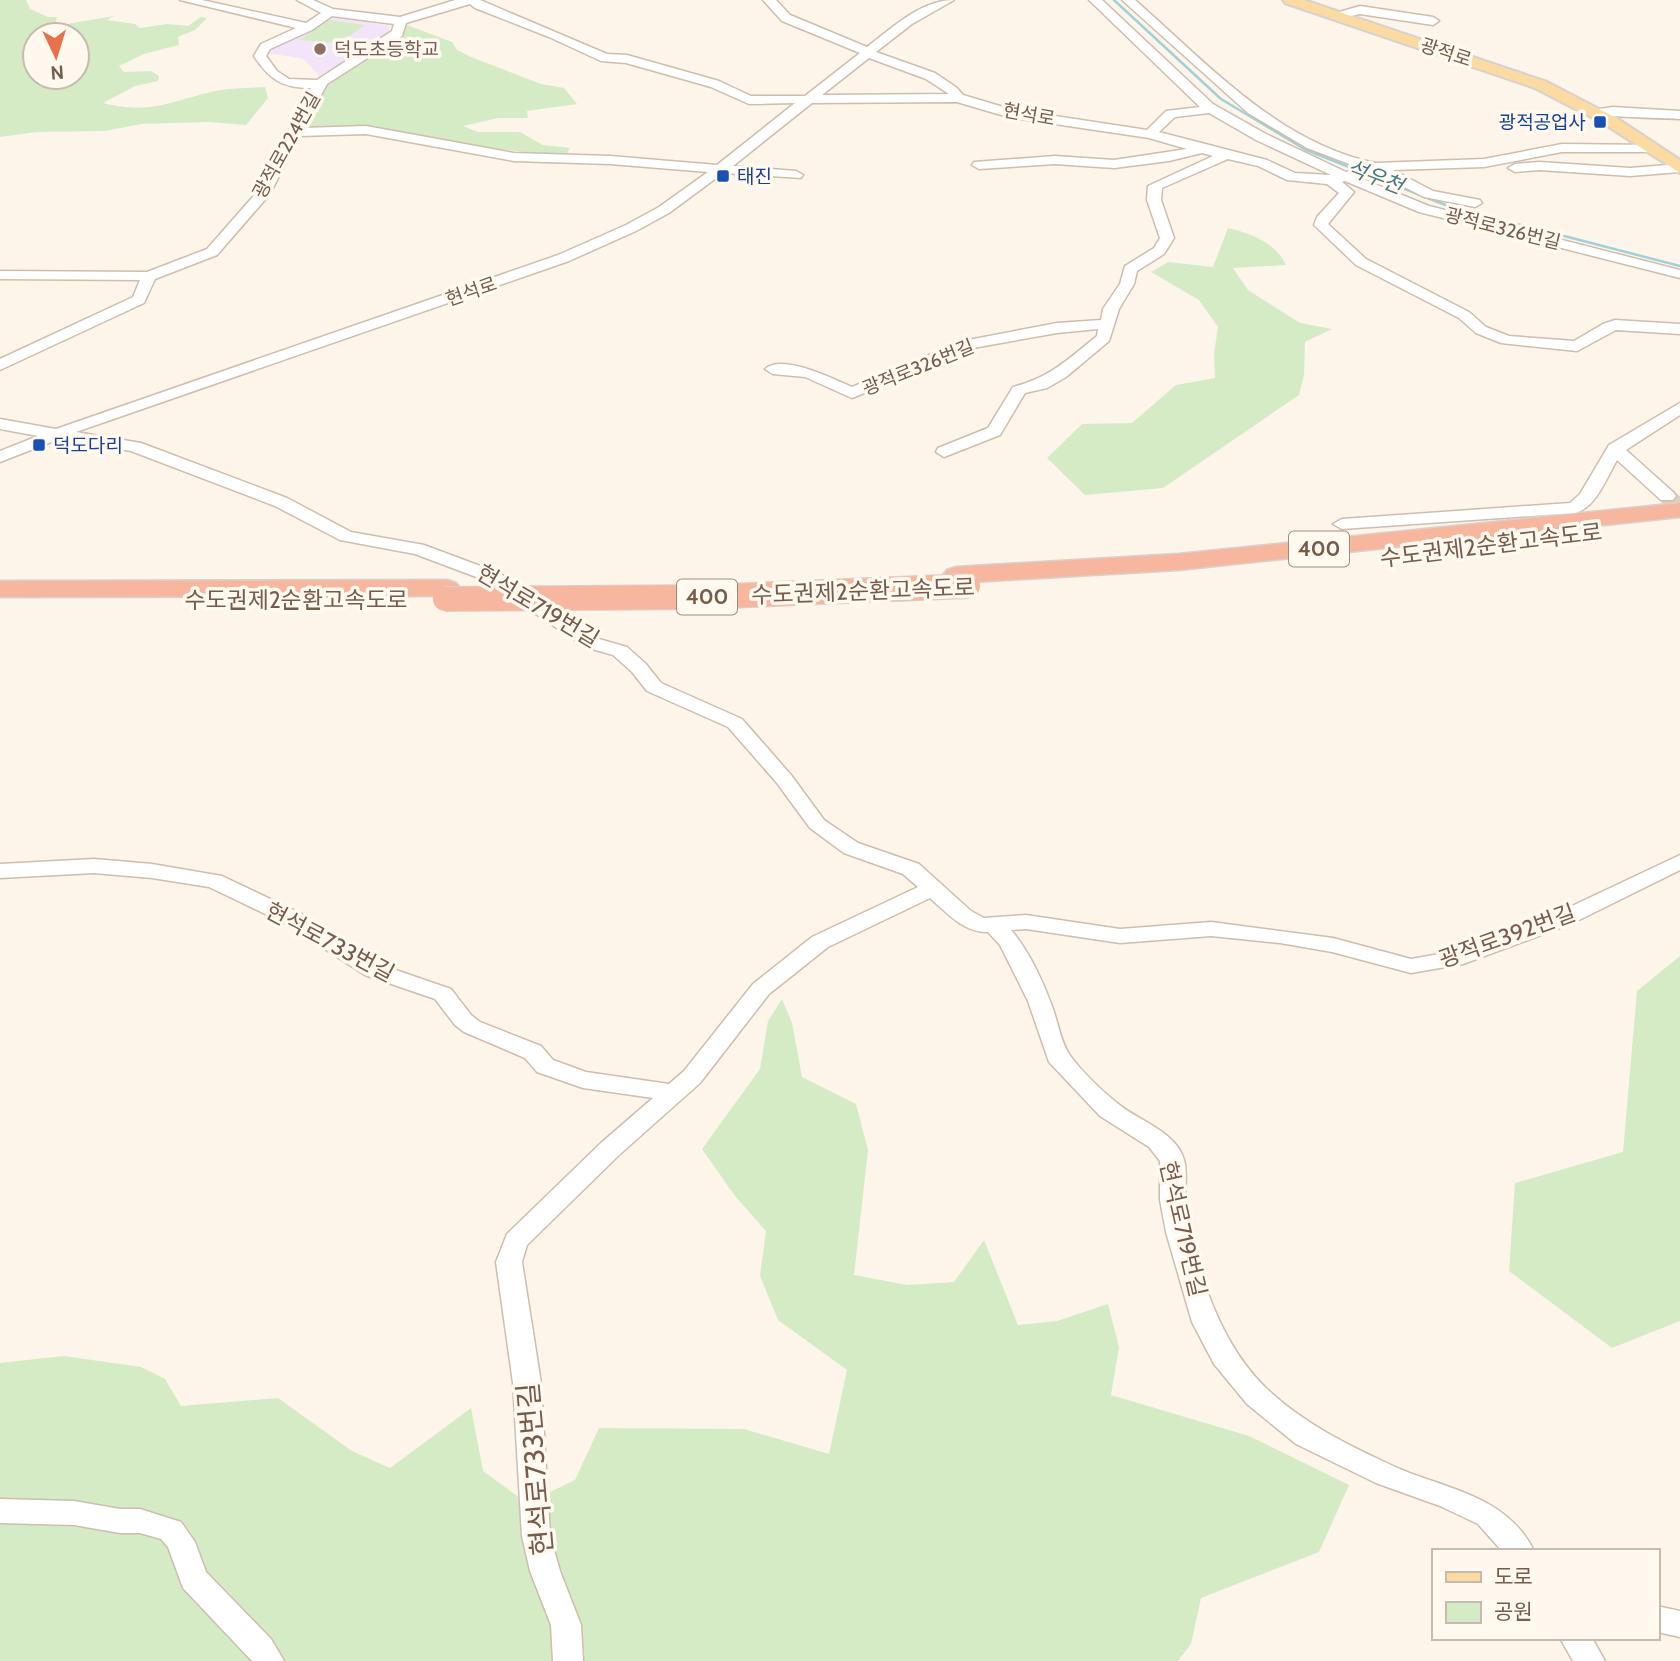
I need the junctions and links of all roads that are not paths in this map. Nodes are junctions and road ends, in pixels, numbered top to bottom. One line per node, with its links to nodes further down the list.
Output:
1 (186, 0): 13 (street)
2 (303, 0): 10 (street)
3 (473, 0): 11 (street); 18 (street)
4 (769, 0): 15 (street)
5 (948, 0): 15 (street, 현석로)
6 (1095, 0): 19 (street, 광적로326번길)
7 (1128, 0): 29 (street)
8 (1290, 0): 9 (main road, 광적로)
9 (1351, 10): 12 (street); 14 (main road, 광적로); 14 (street)
10 (330, 12): 11 (street); 13 (street)
11 (400, 20): 16 (street, 광적로224번길)
12 (1433, 21)
13 (308, 27): 16 (street)
14 (1390, 33): 20 (main road, 광적로)
15 (867, 52): 17 (street, 현석로); 18 (street, 현석로)
16 (320, 84): 22 (street, 광적로224번길)
17 (958, 98): 18 (street); 23 (street, 현석로)
18 (808, 100): 30 (street, 현석로)
19 (1212, 109): 23 (street); 33 (street, 광적로326번길)
20 (1597, 113): 21 (street, 광적로); 25 (main road, 광적로)
21 (1680, 115)
22 (294, 132): 30 (street); 38 (street, 광적로224번길)
23 (1150, 134): 24 (street, 현석로)
24 (1202, 149): 26 (street); 27 (street)
25 (1652, 149): 28 (main road, 광적로); 29 (street)
26 (1228, 154): 34 (street); 39 (street)
27 (979, 165)
28 (1679, 167): 32 (street)
29 (1373, 168): 32 (street, 광적로326번길); 33 (street)
30 (718, 171): 31 (street); 45 (street, 현석로)
31 (796, 175)
32 (1390, 175): 35 (street, 광적로326번길)
33 (1346, 177): 34 (street); 36 (street, 광적로326번길)
34 (1330, 180): 40 (street)
35 (1475, 203)
36 (1680, 274)
37 (0, 275): 38 (street)
38 (149, 276): 41 (street)
39 (1107, 324): 42 (street, 광적로326번길); 47 (street)
40 (1680, 329)
41 (0, 365)
42 (773, 369)
43 (1680, 408): 46 (street)
44 (0, 424): 45 (street, 현석로719번길)
45 (55, 434): 48 (street); 58 (street, 현석로719번길)
46 (1615, 449): 49 (street); 51 (street)
47 (944, 452)
48 (0, 457)
49 (1673, 503): 52 (highway, 수도권제2순환고속도로 / 400)
50 (1680, 522): 52 (highway, 수도권제2순환고속도로 / 400)
51 (1342, 524)
52 (962, 580): 54 (highway, 수도권제2순환고속도로 / 400, bridge)
53 (0, 587): 54 (highway, 수도권제2순환고속도로 / 400)
54 (446, 594): 55 (highway, 수도권제2순환고속도로 / 400)
55 (0, 603)
56 (1680, 862): 59 (street, 광적로392번길)
57 (0, 872): 60 (street, 현석로733번길)
58 (934, 890): 59 (street, 현석로719번길); 60 (street, 현석로733번길)
59 (994, 925): 62 (street, 현석로719번길)
60 (676, 1093): 67 (street, 현석로733번길)
61 (0, 1511): 66 (street)
62 (1518, 1549)
63 (1659, 1619): 64 (street)
64 (1680, 1624)
65 (1576, 1640): 68 (street)
66 (269, 1661)
67 (568, 1661)
68 (1590, 1661)

